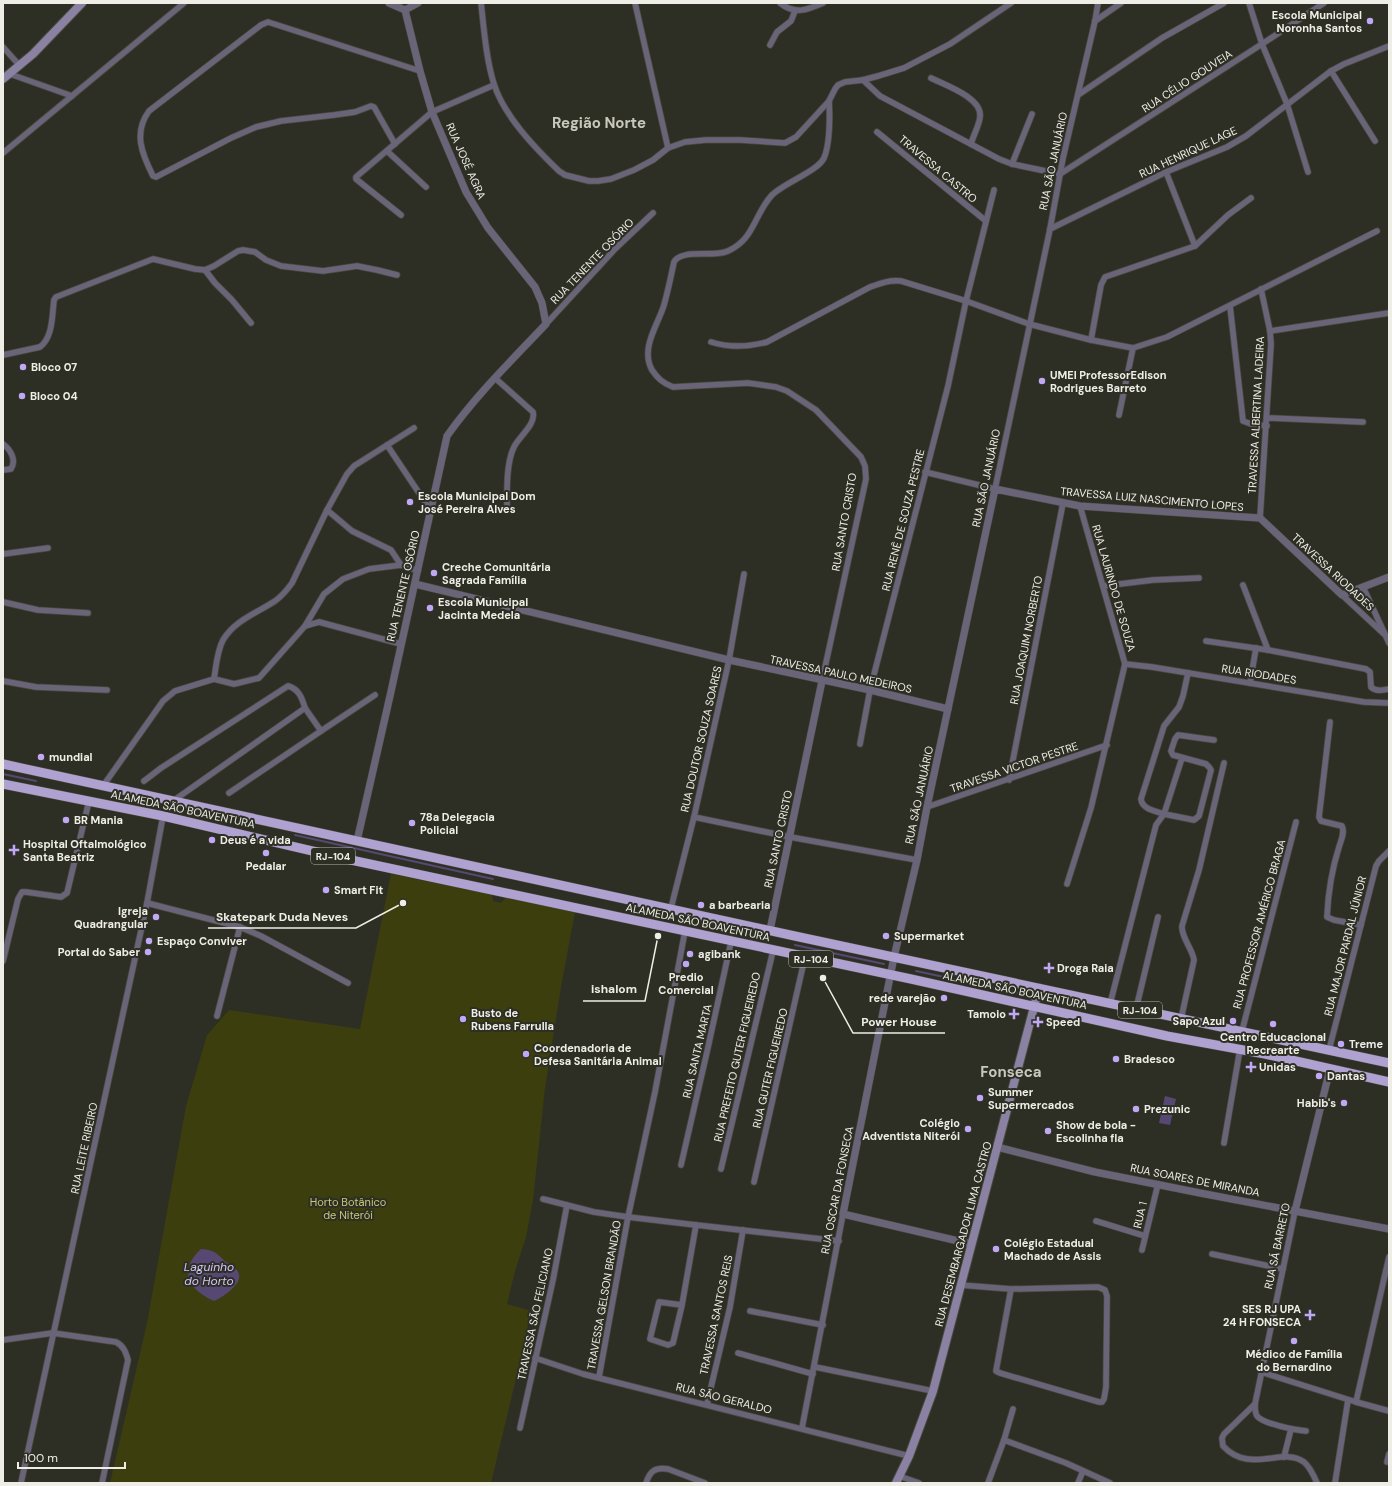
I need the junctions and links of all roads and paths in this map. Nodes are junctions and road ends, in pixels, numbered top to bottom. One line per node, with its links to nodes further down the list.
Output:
1 (82, 3): 22 (main road)
2 (184, 3): 30 (street)
3 (389, 3): 15 (street)
4 (418, 3): 15 (street)
5 (481, 3): 28 (street)
6 (635, 3): 39 (street)
7 (780, 3): 16 (street)
8 (823, 3): 16 (street)
9 (1011, 3): 27 (street)
10 (1098, 3): 17 (street, RUA SÃO JANUÁRIO)
11 (1121, 3): 17 (street)
12 (1224, 3): 29 (street)
13 (1249, 3): 18 (street)
14 (1324, 3): 18 (street, RUA CÉLIO GOUVEIA)
15 (405, 10): 23 (street, RUA JOSÉ AGRA)
16 (795, 10): 19 (street)
17 (1095, 20): 29 (street, RUA SÃO JANUÁRIO)
18 (1262, 44): 32 (street); 45 (street, RUA CÉLIO GOUVEIA)
19 (770, 45)
20 (3, 47): 22 (street)
21 (1389, 47): 24 (street, RUA HENRIQUE LAGE)
22 (20, 66): 25 (main road)
23 (420, 71): 33 (street, RUA JOSÉ AGRA); 37 (street)
24 (1331, 71): 32 (street, RUA HENRIQUE LAGE); 36 (street)
25 (6, 77): 30 (street)
26 (932, 78): 38 (street)
27 (863, 80): 31 (street); 38 (street)
28 (494, 85): 33 (street); 39 (street)
29 (1078, 95): 45 (street, RUA SÃO JANUÁRIO)
30 (72, 96): 41 (street)
31 (829, 101): 39 (street); 113 (street, RUA SANTO CRISTO)
32 (1288, 104): 43 (street, RUA HENRIQUE LAGE); 44 (street)
33 (432, 112): 37 (street); 59 (street, RUA JOSÉ AGRA)
34 (1032, 114): 42 (street)
35 (878, 132): 51 (street, TRAVESSA CASTRO)
36 (1375, 141)
37 (395, 144): 40 (street)
38 (970, 144): 42 (street)
39 (668, 148)
40 (387, 151): 46 (street); 50 (street)
41 (3, 153)
42 (1012, 164): 45 (street)
43 (1166, 172): 52 (street, RUA HENRIQUE LAGE); 54 (street)
44 (1308, 172)
45 (1060, 174): 52 (street, RUA SÃO JANUÁRIO)
46 (426, 188)
47 (994, 190): 51 (street, RUA RENÊ DE SOUZA PESTRE)
48 (1251, 198): 54 (street)
49 (653, 213): 63 (street, RUA TENENTE OSÓRIO)
50 (401, 215)
51 (986, 221): 58 (street, RUA RENÊ DE SOUZA PESTRE)
52 (1050, 229): 64 (street, RUA SÃO JANUÁRIO)
53 (1378, 231): 57 (street)
54 (1195, 246): 66 (street)
55 (205, 270): 56 (street); 62 (street); 69 (street)
56 (397, 275)
57 (1261, 289): 60 (street); 65 (street, TRAVESSA ALBERTINA LADEIRA)
58 (966, 301): 64 (street); 67 (street); 79 (street, RUA RENÊ DE SOUZA PESTRE)
59 (542, 303): 63 (street, RUA TENENTE OSÓRIO)
60 (1230, 306): 68 (street); 74 (street)
61 (1389, 313): 65 (street)
62 (251, 323)
63 (546, 324): 70 (street, RUA TENENTE OSÓRIO)
64 (1030, 324): 66 (street); 80 (street, RUA SÃO JANUÁRIO)
65 (1270, 331): 72 (street, TRAVESSA ALBERTINA LADEIRA)
66 (1091, 340): 68 (street)
67 (711, 342)
68 (1133, 348): 71 (street)
69 (3, 354)
70 (495, 378): 84 (street); 85 (street, RUA TENENTE OSÓRIO)
71 (1119, 415)
72 (1268, 418): 73 (street); 74 (street, TRAVESSA ALBERTINA LADEIRA)
73 (1363, 422)
74 (1267, 426): 86 (street, TRAVESSA ALBERTINA LADEIRA)
75 (414, 428): 77 (street)
76 (3, 444): 78 (street)
77 (387, 444): 83 (street); 85 (street)
78 (3, 470)
79 (925, 472): 80 (street, TRAVESSA LUIZ NASCIMENTO LOPES); 117 (street, RUA RENÊ DE SOUZA PESTRE)
80 (995, 489): 81 (street, TRAVESSA LUIZ NASCIMENTO LOPES); 121 (street, RUA SÃO JANUÁRIO)
81 (1062, 503): 82 (street, TRAVESSA LUIZ NASCIMENTO LOPES); 130 (street, RUA JOAQUIM NORBERTO)
82 (1080, 506): 86 (street, TRAVESSA LUIZ NASCIMENTO LOPES); 96 (street, RUA LAURINDO DE SOUZA)
83 (327, 510): 89 (street); 111 (street)
84 (507, 510)
85 (431, 511): 90 (street, RUA TENENTE OSÓRIO)
86 (1260, 518): 98 (street, TRAVESSA RIODADES)
87 (48, 548): 88 (street)
88 (3, 554)
89 (401, 565): 90 (street); 101 (street)
90 (418, 571): 94 (street, RUA TENENTE OSÓRIO)
91 (744, 574): 108 (street, RUA DOUTOR SOUZA SOARES)
92 (1389, 577): 97 (street)
93 (1199, 578): 96 (street)
94 (415, 584): 105 (street, RUA TENENTE OSÓRIO); 108 (street, TRAVESSA PAULO MEDEIROS)
95 (1243, 585): 107 (street)
96 (1103, 586): 109 (street, RUA LAURINDO DE SOUZA)
97 (1363, 587): 98 (street); 102 (street)
98 (1342, 595): 102 (street, TRAVESSA RIODADES)
99 (3, 602): 100 (street)
100 (88, 613)
101 (305, 626): 105 (street); 111 (street)
102 (1386, 636): 104 (street, TRAVESSA RIODADES)
103 (1206, 641): 106 (street)
104 (1389, 643)
105 (401, 644): 143 (street, RUA TENENTE OSÓRIO)
106 (1256, 648): 107 (street); 114 (street)
107 (1268, 650): 115 (street)
108 (729, 660): 113 (street, TRAVESSA PAULO MEDEIROS); 140 (street, RUA DOUTOR SOUZA SOARES)
109 (1125, 664): 110 (street, RUA RIODADES); 126 (street, RUA LAURINDO DE SOUZA)
110 (1188, 673): 114 (street, RUA RIODADES); 138 (street)
111 (214, 679): 133 (street)
112 (3, 681): 116 (street)
113 (822, 681): 117 (street, TRAVESSA PAULO MEDEIROS); 142 (street, RUA SANTO CRISTO)
114 (1250, 683): 119 (street, RUA RIODADES)
115 (1389, 689)
116 (107, 690)
117 (870, 690): 121 (street, TRAVESSA PAULO MEDEIROS); 125 (street, RUA RENÊ DE SOUZA PESTRE)
118 (375, 695): 123 (street)
119 (1389, 703)
120 (305, 708): 123 (street); 131 (street); 136 (street)
121 (948, 709): 137 (street, RUA SÃO JANUÁRIO)
122 (1330, 722): 150 (street)
123 (321, 732): 134 (street)
124 (1214, 740): 127 (street)
125 (860, 744)
126 (1107, 745): 130 (street, TRAVESSA VICTOR PESTRE); 146 (street, RUA LAURINDO DE SOUZA)
127 (1182, 758): 138 (street); 138 (street)
128 (1224, 762): 166 (street)
129 (3, 764): 133 (highway, ALAMEDA SÃO BOAVENTURA / RJ-104)
130 (1009, 780): 137 (street, TRAVESSA VICTOR PESTRE)
131 (144, 781)
132 (3, 784): 135 (highway, ALAMEDA SÃO BOAVENTURA / RJ-104)
133 (103, 786): 136 (highway, ALAMEDA SÃO BOAVENTURA / RJ-104)
134 (229, 793)
135 (90, 801): 139 (highway, ALAMEDA SÃO BOAVENTURA / RJ-104); 158 (street)
136 (173, 801): 143 (highway, ALAMEDA SÃO BOAVENTURA / RJ-104)
137 (927, 807): 145 (street, RUA SÃO JANUÁRIO)
138 (1164, 814): 162 (street)
139 (163, 816): 147 (street, RUA LEITE RIBEIRO); 153 (highway, ALAMEDA SÃO BOAVENTURA / RJ-104)
140 (694, 817): 142 (street); 148 (street, RUA DOUTOR SOUZA SOARES)
141 (1296, 822): 167 (street, RUA PROFESSOR AMÉRICO BRAGA)
142 (790, 837): 145 (street); 152 (street, RUA SANTO CRISTO)
143 (357, 841): 148 (highway, ALAMEDA SÃO BOAVENTURA / RJ-104)
144 (1389, 851): 150 (street, RUA MAJOR PARDAL JÚNIOR)
145 (917, 860): 157 (street, RUA SÃO JANUÁRIO)
146 (1067, 884)
147 (147, 903): 151 (street); 200 (street, RUA LEITE RIBEIRO)
148 (671, 908): 152 (highway, ALAMEDA SÃO BOAVENTURA / RJ-104)
149 (1158, 917): 164 (street)
150 (1361, 925): 169 (street, RUA MAJOR PARDAL JÚNIOR)
151 (240, 927): 160 (street); 165 (street)
152 (770, 930): 157 (highway, ALAMEDA SÃO BOAVENTURA / RJ-104)
153 (685, 932): 154 (highway, ALAMEDA SÃO BOAVENTURA / RJ-104); 183 (street, TRAVESSA GELSON BRANDÃO)
154 (731, 942): 155 (highway, ALAMEDA SÃO BOAVENTURA / RJ-104); 175 (street, RUA SANTA MARTA)
155 (773, 951): 156 (highway, ALAMEDA SÃO BOAVENTURA / RJ-104); 176 (street, RUA PREFEITO GUTER FIGUEIREDO)
156 (805, 957): 159 (highway, ALAMEDA SÃO BOAVENTURA / RJ-104); 177 (street, RUA GUTER FIGUEIREDO)
157 (894, 957): 159 (street, RUA OSCAR DA FONSECA); 161 (highway, ALAMEDA SÃO BOAVENTURA / RJ-104)
158 (3, 961)
159 (891, 976): 163 (highway, ALAMEDA SÃO BOAVENTURA / RJ-104); 182 (street, RUA OSCAR DA FONSECA)
160 (348, 983)
161 (1039, 988): 162 (highway, ALAMEDA SÃO BOAVENTURA / RJ-104); 163 (main road, RUA DESEMBARGADOR LIMA CASTRO)
162 (1110, 1004): 164 (highway, ALAMEDA SÃO BOAVENTURA / RJ-104)
163 (1034, 1006): 168 (highway, ALAMEDA SÃO BOAVENTURA / RJ-104); 174 (main road, RUA DESEMBARGADOR LIMA CASTRO)
164 (1136, 1009): 166 (highway, ALAMEDA SÃO BOAVENTURA / RJ-104)
165 (217, 1016)
166 (1181, 1018): 167 (highway, ALAMEDA SÃO BOAVENTURA / RJ-104)
167 (1242, 1031): 169 (highway, ALAMEDA SÃO BOAVENTURA / RJ-104)
168 (1240, 1049): 171 (highway, ALAMEDA SÃO BOAVENTURA / RJ-104); 173 (street)
169 (1329, 1050): 170 (highway, ALAMEDA SÃO BOAVENTURA / RJ-104)
170 (1389, 1063)
171 (1330, 1069): 172 (highway, ALAMEDA SÃO BOAVENTURA / RJ-104); 181 (street, RUA SÁ BARRETO)
172 (1389, 1082)
173 (1224, 1143)
174 (997, 1147): 178 (street, RUA SOARES DE MIRANDA); 190 (main road, RUA DESEMBARGADOR LIMA CASTRO)
175 (681, 1165)
176 (721, 1169)
177 (754, 1182)
178 (1158, 1184): 181 (street, RUA SOARES DE MIRANDA); 188 (street, RUA 1)
179 (543, 1199): 180 (street)
180 (567, 1204): 183 (street); 203 (street, TRAVESSA SÃO FELICIANO)
181 (1295, 1211): 186 (street, RUA SOARES DE MIRANDA); 194 (street, RUA SÁ BARRETO)
182 (844, 1214): 189 (street, RUA OSCAR DA FONSECA); 190 (street)
183 (628, 1217): 185 (street); 207 (street, TRAVESSA GELSON BRANDÃO)
184 (1096, 1221): 188 (street)
185 (696, 1226): 187 (street); 197 (street)
186 (1389, 1229)
187 (743, 1230): 189 (street); 211 (street, TRAVESSA SANTOS REIS)
188 (1145, 1236): 191 (street, RUA 1)
189 (839, 1241): 199 (street, RUA OSCAR DA FONSECA)
190 (971, 1244): 195 (main road, RUA DESEMBARGADOR LIMA CASTRO)
191 (1142, 1250)
192 (1212, 1254): 194 (street)
193 (1389, 1257): 210 (street)
194 (1283, 1268): 205 (street, RUA SÁ BARRETO)
195 (960, 1285): 196 (street); 208 (main road, RUA DESEMBARGADOR LIMA CASTRO)
196 (1011, 1289): 196 (street)
197 (682, 1305): 197 (street)
198 (750, 1311): 199 (street)
199 (823, 1325): 204 (street, RUA OSCAR DA FONSECA)
200 (53, 1334): 201 (street); 226 (street, RUA LEITE RIBEIRO); 227 (street)
201 (3, 1340)
202 (738, 1353): 206 (street)
203 (535, 1358): 207 (street, RUA SÃO GERALDO); 215 (street, TRAVESSA SÃO FELICIANO)
204 (815, 1366): 206 (street, RUA OSCAR DA FONSECA); 208 (street)
205 (1261, 1372): 209 (street); 212 (street, RUA SÁ BARRETO)
206 (813, 1374): 216 (street, RUA OSCAR DA FONSECA)
207 (599, 1377): 211 (street, RUA SÃO GERALDO)
208 (932, 1391): 221 (main road, RUA DESEMBARGADOR LIMA CASTRO)
209 (1348, 1400): 210 (street); 235 (street)
210 (1356, 1402): 214 (street)
211 (707, 1404): 216 (street, RUA SÃO GERALDO)
212 (1255, 1404): 217 (street); 222 (street)
213 (1013, 1409): 219 (street)
214 (1389, 1410)
215 (520, 1428)
216 (802, 1428): 221 (street, RUA SÃO GERALDO)
217 (1291, 1429): 218 (street); 222 (street)
218 (1306, 1431)
219 (1004, 1440): 224 (street); 231 (street)
220 (1389, 1454): 223 (street)
221 (909, 1456): 225 (main road, RUA DESEMBARGADOR LIMA CASTRO)
222 (1284, 1457): 234 (street)
223 (1387, 1462)
224 (1082, 1471): 232 (street); 233 (street)
225 (898, 1479): 230 (street)
226 (21, 1483)
227 (102, 1483)
228 (646, 1483): 229 (street)
229 (706, 1483)
230 (919, 1483)
231 (988, 1483)
232 (1078, 1483)
233 (1110, 1483)
234 (1317, 1483)
235 (1336, 1483)

